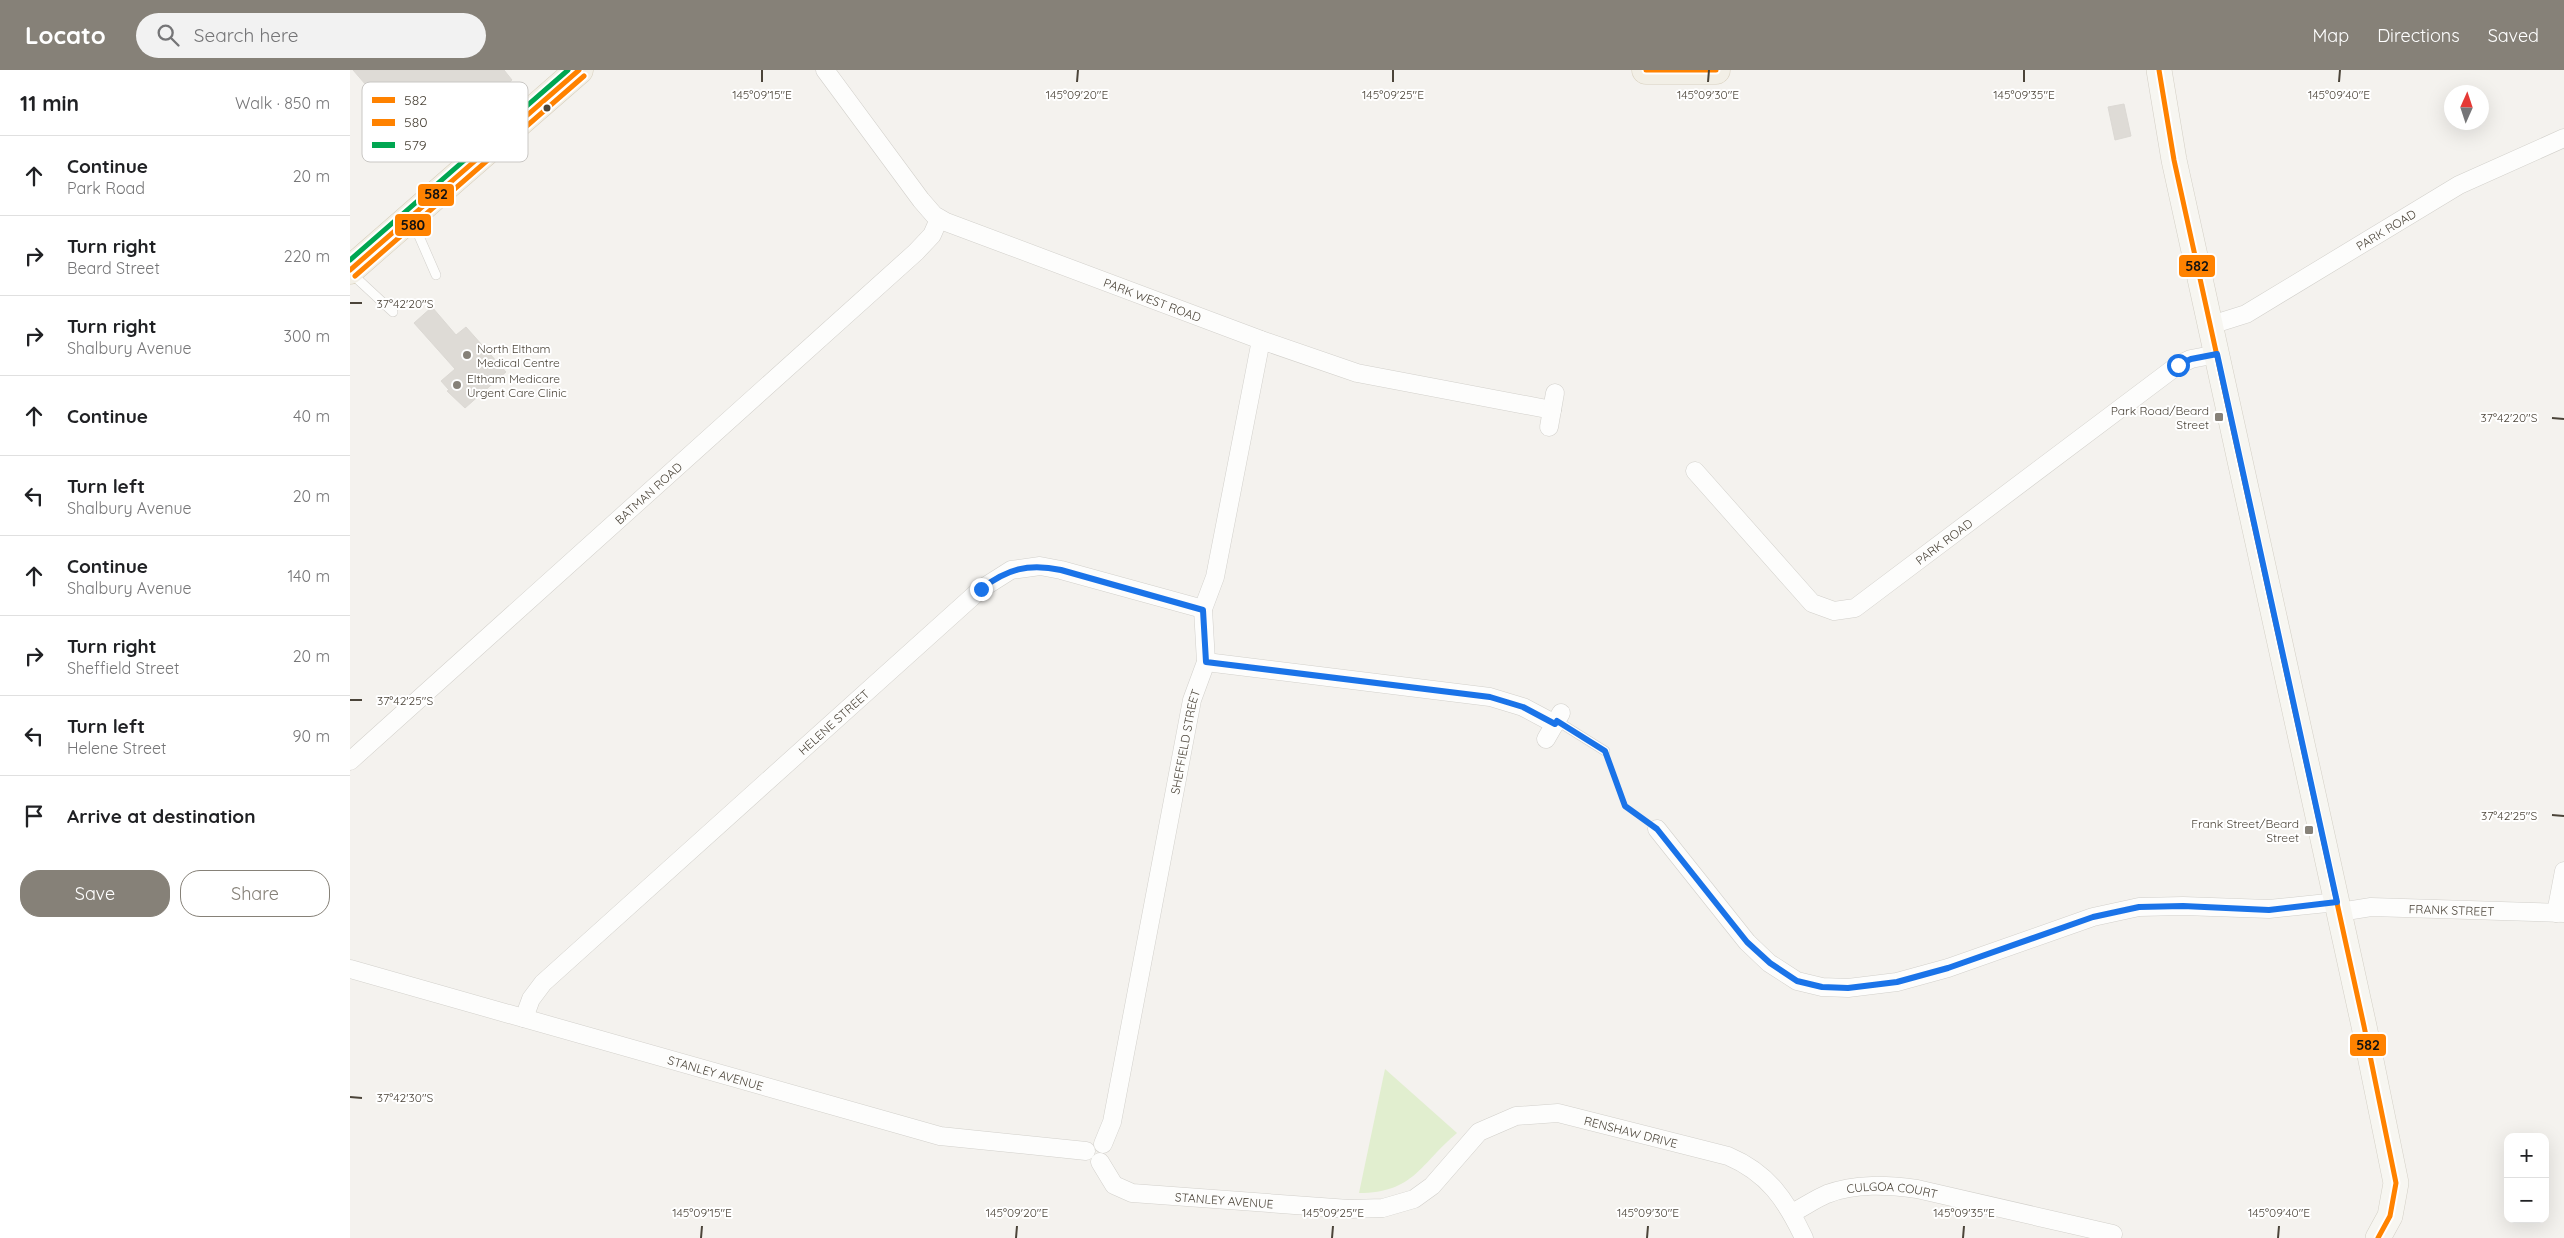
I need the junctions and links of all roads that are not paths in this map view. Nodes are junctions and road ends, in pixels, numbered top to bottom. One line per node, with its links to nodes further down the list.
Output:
1 (578, 70): 6 (main road)
2 (825, 70): 10 (street, PARK WEST ROAD)
3 (1646, 70): 4 (main road)
4 (1716, 70)
5 (2159, 70): 14 (street)
6 (528, 114)
7 (2564, 138): 14 (street, PARK ROAD)
8 (473, 162): 9 (main road)
9 (411, 217): 11 (main road); 12 (lane)
10 (939, 219): 15 (street, PARK WEST ROAD); 23 (street, BATMAN ROAD)
11 (350, 272): 13 (lane)
12 (436, 275)
13 (393, 312)
14 (2211, 325): 16 (street)
15 (1261, 340): 17 (street, PARK WEST ROAD); 19 (street, SHEFFIELD STREET)
16 (2217, 354): 18 (street, PARK ROAD); 26 (street)
17 (1552, 410)
18 (1695, 470)
19 (1203, 610): 20 (street, SHEFFIELD STREET); 29 (street, HELENE STREET)
20 (1206, 662): 21 (street); 30 (street, SHEFFIELD STREET)
21 (1555, 724): 22 (lane)
22 (1605, 751)
23 (350, 761)
24 (1657, 829): 26 (street, FRANK STREET)
25 (2564, 871): 27 (street)
26 (2339, 907): 27 (street, FRANK STREET); 35 (street)
27 (2560, 913)
28 (350, 969): 29 (street, STANLEY AVENUE)
29 (524, 1018): 30 (street, STANLEY AVENUE)
30 (1093, 1157): 31 (street, STANLEY AVENUE)
31 (1442, 1175): 32 (street, RENSHAW DRIVE)
32 (1792, 1213): 33 (street, CULGOA COURT); 34 (street, RENSHAW DRIVE)
33 (2113, 1234)
34 (1804, 1238)
35 (2378, 1238)

